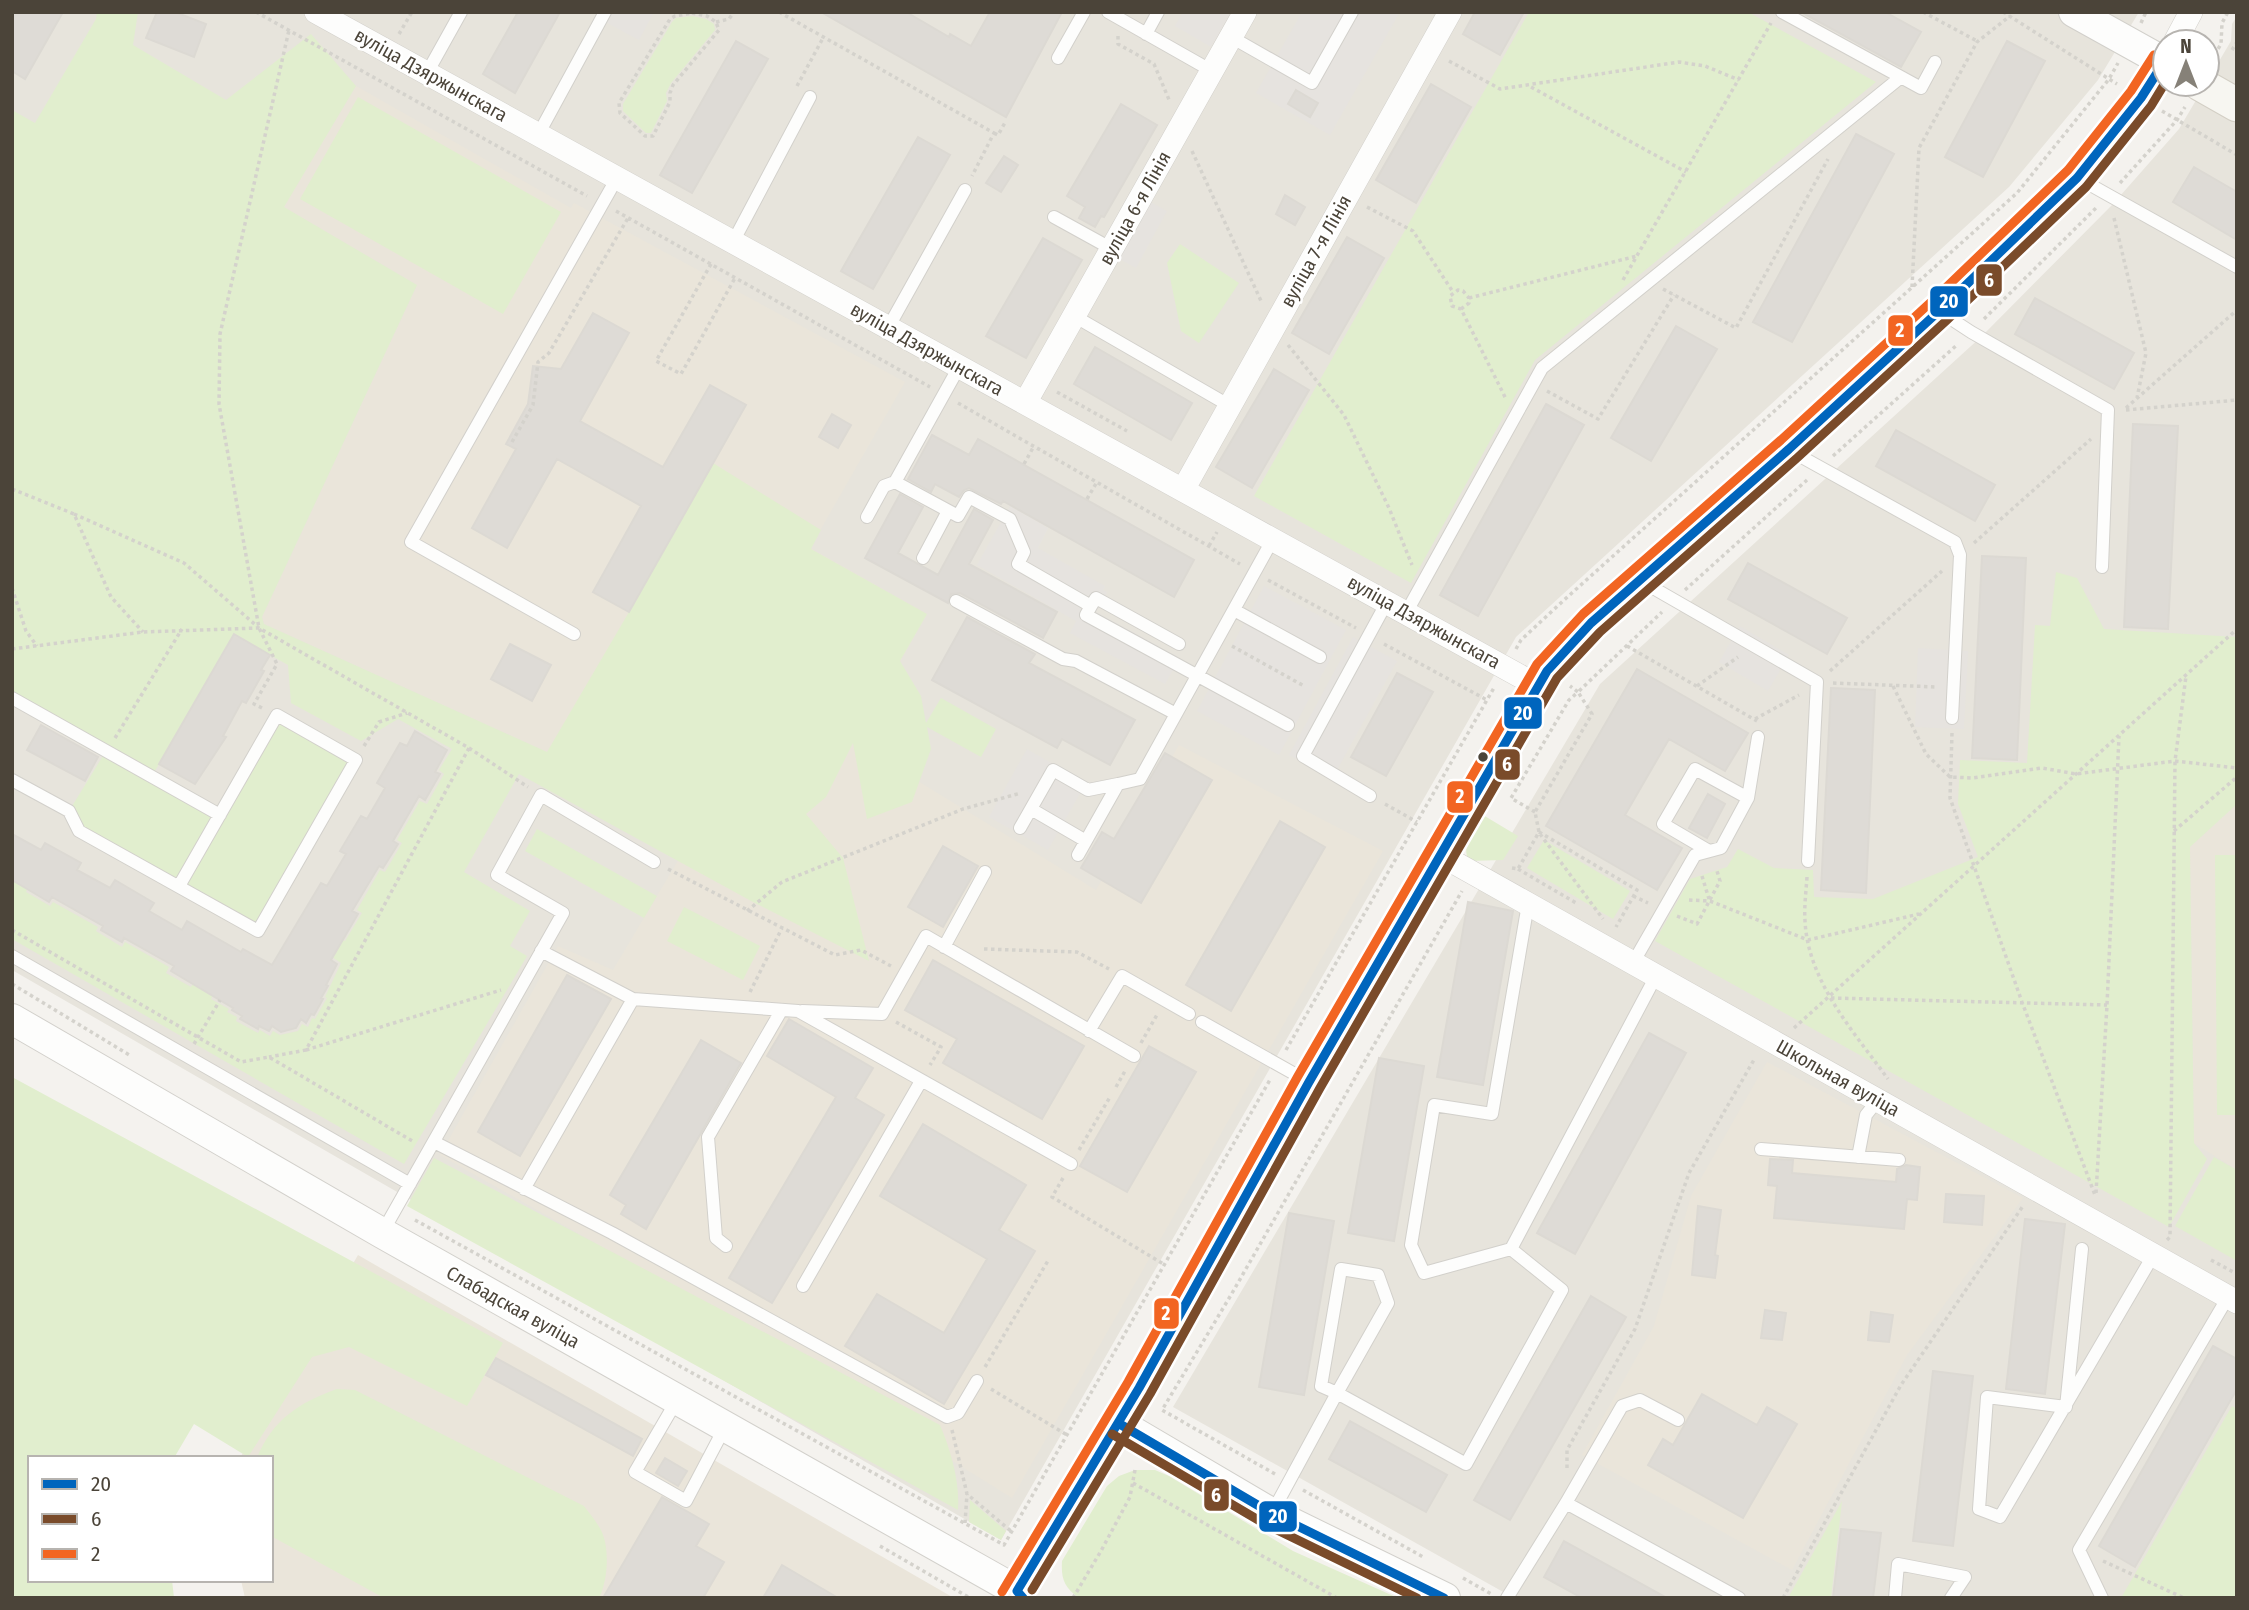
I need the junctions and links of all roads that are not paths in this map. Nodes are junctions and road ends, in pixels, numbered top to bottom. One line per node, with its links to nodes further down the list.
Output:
1 (316, 12): 20 (street, вуліца Дзяржынскага)
2 (461, 12): 20 (lane)
3 (605, 12): 26 (lane)
4 (1084, 12): 17 (lane)
5 (1108, 12): 14 (lane)
6 (1158, 12): 14 (lane)
7 (1245, 12): 15 (street, вуліца 6-я Лінія)
8 (1352, 12): 15 (lane)
9 (1450, 12): 39 (street, вуліца 7-я Лінія)
10 (1780, 12): 21 (lane)
11 (2074, 12): 16 (street)
12 (2191, 12): 13 (street)
13 (2182, 28)
14 (1146, 34): 19 (lane)
15 (1231, 37): 19 (street, вуліца 6-я Лінія)
16 (2151, 49)
17 (1058, 58)
18 (1935, 62): 21 (lane)
19 (1212, 71): 32 (street, вуліца 6-я Лінія)
20 (427, 74): 26 (street, вуліца Дзяржынскага)
21 (1901, 77): 51 (lane)
22 (2151, 82): 27 (main road)
23 (2221, 96): 25 (main road)
24 (810, 97): 31 (lane)
25 (2237, 105)
26 (538, 135): 28 (street, вуліца Дзяржынскага)
27 (2077, 177): 33 (lane); 34 (main road)
28 (617, 178): 31 (street, вуліца Дзяржынскага); 53 (lane)
29 (965, 190): 36 (lane)
30 (1054, 217): 32 (lane)
31 (733, 242): 36 (street, вуліца Дзяржынскага)
32 (1112, 249): 35 (street, вуліца 6-я Лінія)
33 (2237, 267)
34 (1939, 311): 40 (main road); 47 (lane)
35 (1074, 316): 38 (street, вуліца 6-я Лінія); 39 (lane)
36 (888, 328): 37 (street, вуліца Дзяржынскага)
37 (959, 366): 38 (street, вуліца Дзяржынскага); 41 (lane)
38 (1025, 403): 42 (street, вуліца Дзяржынскага)
39 (1230, 406): 42 (street, вуліца 7-я Лінія)
40 (1789, 449): 48 (main road); 60 (lane)
41 (895, 482): 43 (lane); 44 (lane)
42 (1183, 490): 45 (street, вуліца Дзяржынскага)
43 (948, 510): 46 (lane); 50 (lane)
44 (867, 517)
45 (1273, 539): 51 (street, вуліца Дзяржынскага); 52 (lane)
46 (923, 558)
47 (2102, 567)
48 (1640, 580): 57 (main road); 74 (lane)
49 (956, 601): 59 (lane)
50 (1091, 606): 54 (lane); 56 (lane)
51 (1396, 608): 57 (street, вуліца Дзяржынскага); 65 (lane)
52 (1234, 610): 55 (lane); 56 (lane)
53 (574, 634)
54 (1179, 645)
55 (1320, 657)
56 (1197, 677): 59 (lane); 61 (lane)
57 (1538, 685): 72 (main road)
58 (12, 698): 68 (lane)
59 (1176, 714): 64 (lane)
60 (1952, 718)
61 (1287, 725)
62 (1758, 737): 66 (lane)
63 (12, 780): 77 (lane)
64 (1118, 784): 67 (lane); 70 (lane)
65 (1370, 796)
66 (1748, 798): 71 (lane); 71 (lane)
67 (1031, 809): 69 (lane); 70 (lane)
68 (220, 815): 77 (lane); 77 (lane)
69 (1020, 828)
70 (1086, 841): 73 (lane)
71 (1709, 851): 82 (lane)
72 (1439, 854): 78 (street, Школьная вуліца); 93 (main road)
73 (1079, 855)
74 (1808, 861)
75 (654, 862): 80 (lane)
76 (985, 872): 79 (lane)
77 (179, 886)
78 (1528, 904): 82 (street, Школьная вуліца); 104 (lane)
79 (944, 947): 86 (lane); 90 (lane)
80 (541, 951): 84 (lane); 95 (lane)
81 (12, 956): 100 (lane)
82 (1633, 963): 83 (street, Школьная вуліца)
83 (1657, 976): 94 (street, Школьная вуліца); 104 (lane)
84 (633, 999): 85 (lane); 101 (lane)
85 (781, 1011): 86 (lane); 103 (lane)
86 (798, 1011): 92 (lane)
87 (1189, 1014): 90 (lane)
88 (12, 1019): 102 (street, Слабадская вуліца)
89 (1202, 1022): 93 (lane)
90 (1089, 1031): 91 (lane)
91 (1134, 1056)
92 (921, 1081): 99 (lane); 107 (lane)
93 (1309, 1082): 114 (main road)
94 (1883, 1089): 97 (lane); 106 (street, Школьная вуліца)
95 (432, 1146): 100 (lane); 101 (lane)
96 (1761, 1149): 97 (lane)
97 (1858, 1157): 98 (lane)
98 (1899, 1160)
99 (1071, 1164)
100 (410, 1184): 102 (lane)
101 (524, 1189): 109 (lane)
102 (382, 1233): 111 (street, Слабадская вуліца)
103 (726, 1246)
104 (1511, 1249): 110 (lane)
105 (2082, 1249): 112 (lane)
106 (2154, 1254): 108 (street, Школьная вуліца); 112 (lane)
107 (803, 1286)
108 (2232, 1300): 124 (lane)
109 (977, 1381)
110 (1337, 1393): 110 (lane); 117 (lane)
111 (677, 1400): 115 (street, Слабадская вуліца); 115 (lane)
112 (2066, 1407): 112 (lane)
113 (1678, 1420): 116 (lane)
114 (1118, 1423): 117 (street); 119 (main road)
115 (725, 1427): 119 (street, Слабадская вуліца)
116 (1566, 1503): 120 (lane); 121 (lane)
117 (1271, 1513): 118 (street)
118 (1454, 1588)
119 (1017, 1596)
120 (1507, 1598)
121 (1738, 1598)
122 (1895, 1598): 123 (lane)
123 (1951, 1598)
124 (2102, 1598)

